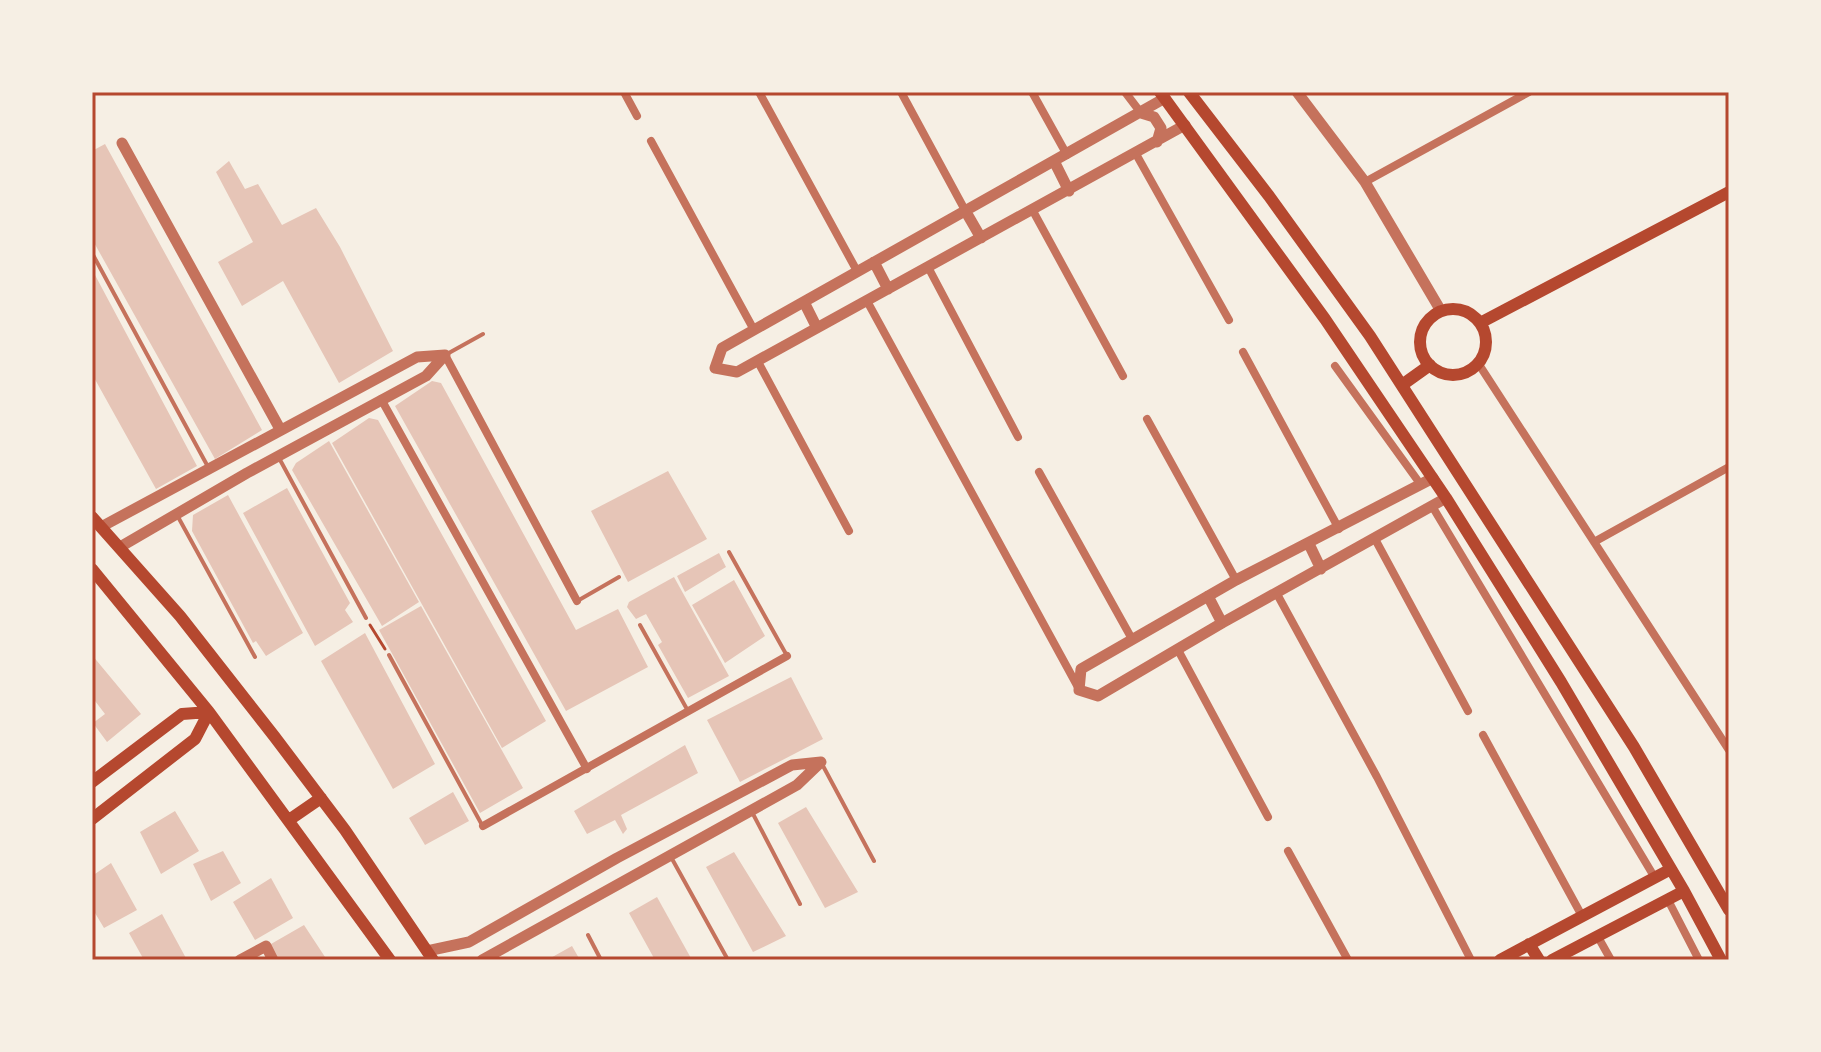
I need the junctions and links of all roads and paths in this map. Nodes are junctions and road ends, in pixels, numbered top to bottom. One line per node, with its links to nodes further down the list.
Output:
1 (624, 92): 11 (street)
2 (759, 92): 30 (street)
3 (901, 92): 23 (street)
4 (1032, 92): 17 (street)
5 (1125, 92): 10 (street)
6 (1189, 92): 47 (main road)
7 (1297, 92): 19 (street)
8 (1529, 92): 19 (street)
9 (1163, 95): 10 (street); 12 (main road)
10 (1141, 113): 14 (street); 17 (street)
11 (637, 116)
12 (1185, 125): 14 (street); 60 (main road)
13 (651, 141): 38 (street)
14 (1157, 142): 16 (street)
15 (122, 143): 51 (street)
16 (1136, 154): 20 (street); 35 (street)
17 (1067, 155): 18 (street)
18 (1054, 161): 20 (street); 23 (street)
19 (1365, 182): 34 (street)
20 (1069, 191): 22 (street)
21 (1729, 192): 36 (main road)
22 (1033, 211): 24 (street); 46 (street)
23 (966, 212): 24 (street); 26 (street)
24 (981, 238): 29 (street)
25 (92, 253): 27 (lane)
26 (874, 262): 30 (street); 31 (street)
27 (98, 264): 28 (lane); 57 (lane)
28 (92, 267)
29 (928, 267): 31 (street); 53 (street)
30 (857, 271): 33 (street)
31 (888, 289): 32 (street)
32 (867, 301): 37 (street); 92 (street)
33 (804, 302): 37 (street); 38 (street)
34 (1441, 311): 36 (main road); 44 (main road)
35 (1229, 320)
36 (1480, 323): 43 (main road)
37 (816, 326): 42 (street)
38 (754, 330): 42 (street)
39 (483, 334): 41 (lane)
40 (1243, 352): 67 (street)
41 (445, 355): 48 (street); 49 (street); 81 (street)
42 (757, 360): 69 (street)
43 (1478, 363): 44 (main road); 71 (street)
44 (1430, 365): 47 (main road)
45 (1335, 366): 61 (street)
46 (1123, 376)
47 (1402, 385): 90 (main road)
48 (381, 399): 52 (street); 99 (street)
49 (317, 410): 51 (street); 52 (street)
50 (1147, 419): 78 (street)
51 (280, 429): 54 (street)
52 (326, 429): 55 (street)
53 (1018, 437)
54 (236, 453): 57 (street); 59 (street)
55 (277, 456): 59 (street); 82 (lane)
56 (1729, 467): 71 (street)
57 (209, 468): 64 (street)
58 (1039, 472): 85 (street)
59 (247, 473): 65 (street)
60 (1433, 478): 61 (street); 62 (main road)
61 (1421, 485): 63 (street); 67 (street)
62 (1446, 498): 63 (street); 91 (main road)
63 (1432, 506): 70 (street); 115 (street)
64 (133, 509): 66 (street); 68 (street)
65 (176, 514): 68 (street); 89 (lane)
66 (96, 522): 73 (main road)
67 (1339, 529): 72 (street)
68 (149, 530): 73 (street)
69 (849, 531)
70 (1375, 539): 76 (street); 94 (street)
71 (1594, 542): 97 (street)
72 (1309, 544): 76 (street); 78 (street)
73 (120, 547): 103 (main road)
74 (729, 552): 88 (lane)
75 (92, 569): 95 (main road)
76 (1321, 569): 79 (street)
77 (619, 577): 81 (lane)
78 (1236, 580): 80 (street)
79 (1277, 594): 83 (street); 132 (street)
80 (1208, 596): 83 (street); 85 (street)
81 (577, 601)
82 (366, 618): 87 (path)
83 (1222, 623): 86 (street)
84 (640, 625): 93 (lane)
85 (1132, 639): 92 (street)
86 (1178, 650): 92 (street); 105 (street)
87 (389, 655): 108 (lane)
88 (787, 656): 93 (street)
89 (255, 657)
90 (1583, 667): 91 (main road); 119 (main road)
91 (1561, 682): 113 (main road)
92 (1079, 690)
93 (688, 711): 99 (street)
94 (1468, 711)
95 (209, 712): 101 (main road); 106 (main road); 107 (main road)
96 (1483, 735): 120 (street)
97 (1729, 750)
98 (821, 762): 100 (street); 102 (street); 112 (lane)
99 (587, 769): 108 (street)
100 (782, 770): 102 (street); 111 (street)
101 (92, 782)
102 (791, 788): 104 (street)
103 (321, 798): 107 (main road); 124 (main road)
104 (750, 810): 110 (street); 118 (lane)
105 (1268, 817)
106 (92, 819)
107 (289, 820): 127 (main road)
108 (483, 826)
109 (1288, 851): 131 (street)
110 (670, 855): 114 (street); 130 (lane)
111 (617, 858): 114 (street); 124 (street)
112 (874, 861)
113 (1671, 869): 115 (main road); 116 (main road)
114 (628, 877): 128 (street)
115 (1655, 878): 117 (main road); 120 (main road)
116 (1684, 891): 117 (main road); 138 (main road)
117 (1668, 900): 122 (main road); 137 (street)
118 (800, 904)
119 (1729, 910)
120 (1582, 916): 123 (main road)
121 (588, 935): 129 (lane)
122 (1598, 937): 135 (main road); 136 (street)
123 (1529, 944): 133 (main road); 134 (main road)
124 (430, 956)
125 (240, 960): 126 (street)
126 (273, 960)
127 (390, 960)
128 (482, 960)
129 (601, 960)
130 (728, 960)
131 (1348, 960)
132 (1471, 960)
133 (1500, 960)
134 (1539, 960)
135 (1552, 960)
136 (1611, 960)
137 (1699, 960)
138 (1721, 960)

